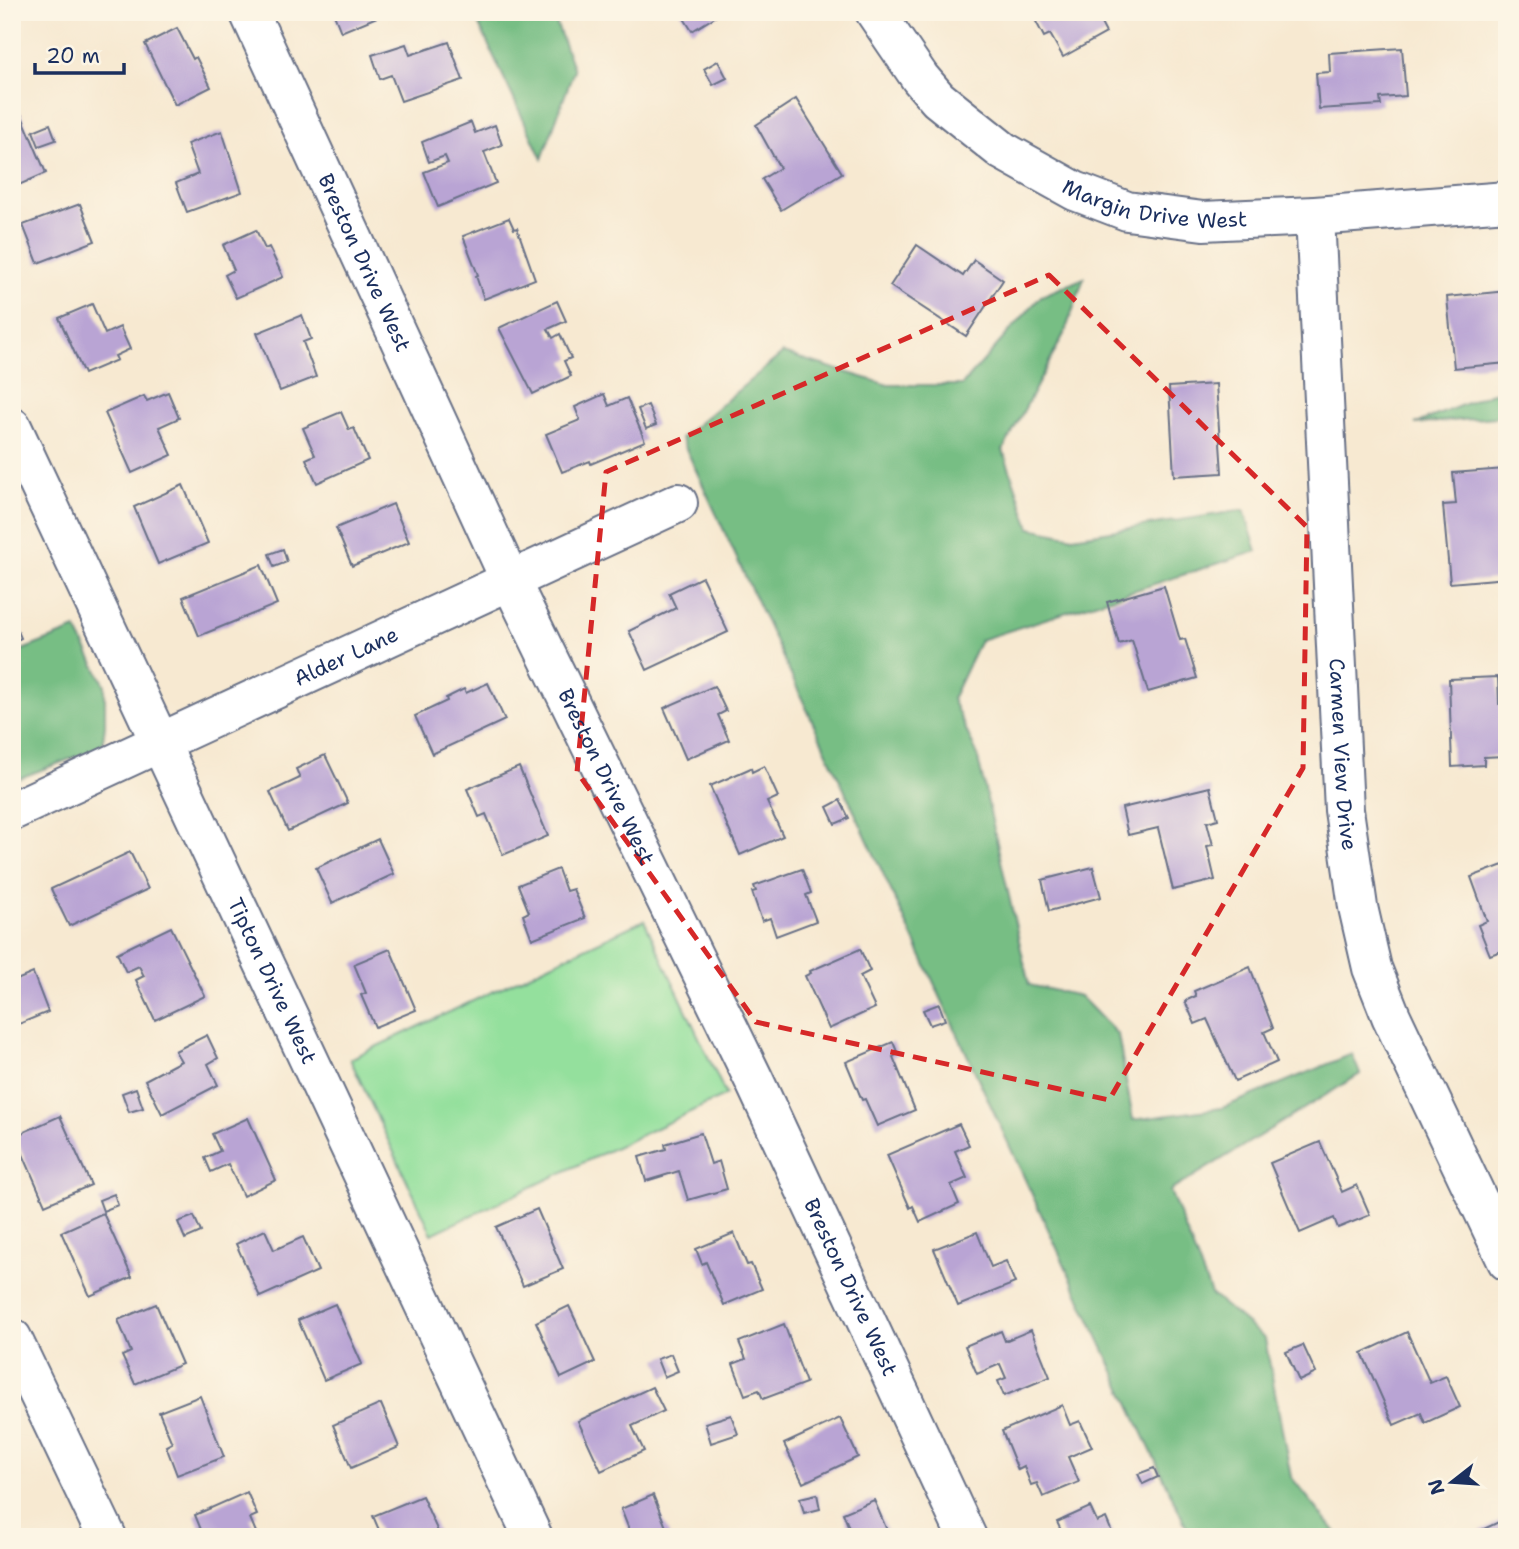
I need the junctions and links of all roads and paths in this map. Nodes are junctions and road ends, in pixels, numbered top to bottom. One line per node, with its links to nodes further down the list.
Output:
1 (248, 12): 7 (street, Breston Drive West)
2 (875, 12): 4 (street, Margin Drive West)
3 (1507, 201): 4 (street, Margin Drive West)
4 (1315, 216): 10 (street, Carmen View Drive)
5 (12, 427): 8 (street, Tipton Drive West)
6 (678, 503): 7 (street, Alder Lane)
7 (511, 582): 8 (street, Alder Lane); 14 (street, Breston Drive West)
8 (159, 743): 9 (street, Alder Lane); 13 (street, Tipton Drive West)
9 (12, 811)
10 (1507, 1261)
11 (12, 1338): 12 (street)
12 (107, 1537)
13 (533, 1537)
14 (967, 1537)

